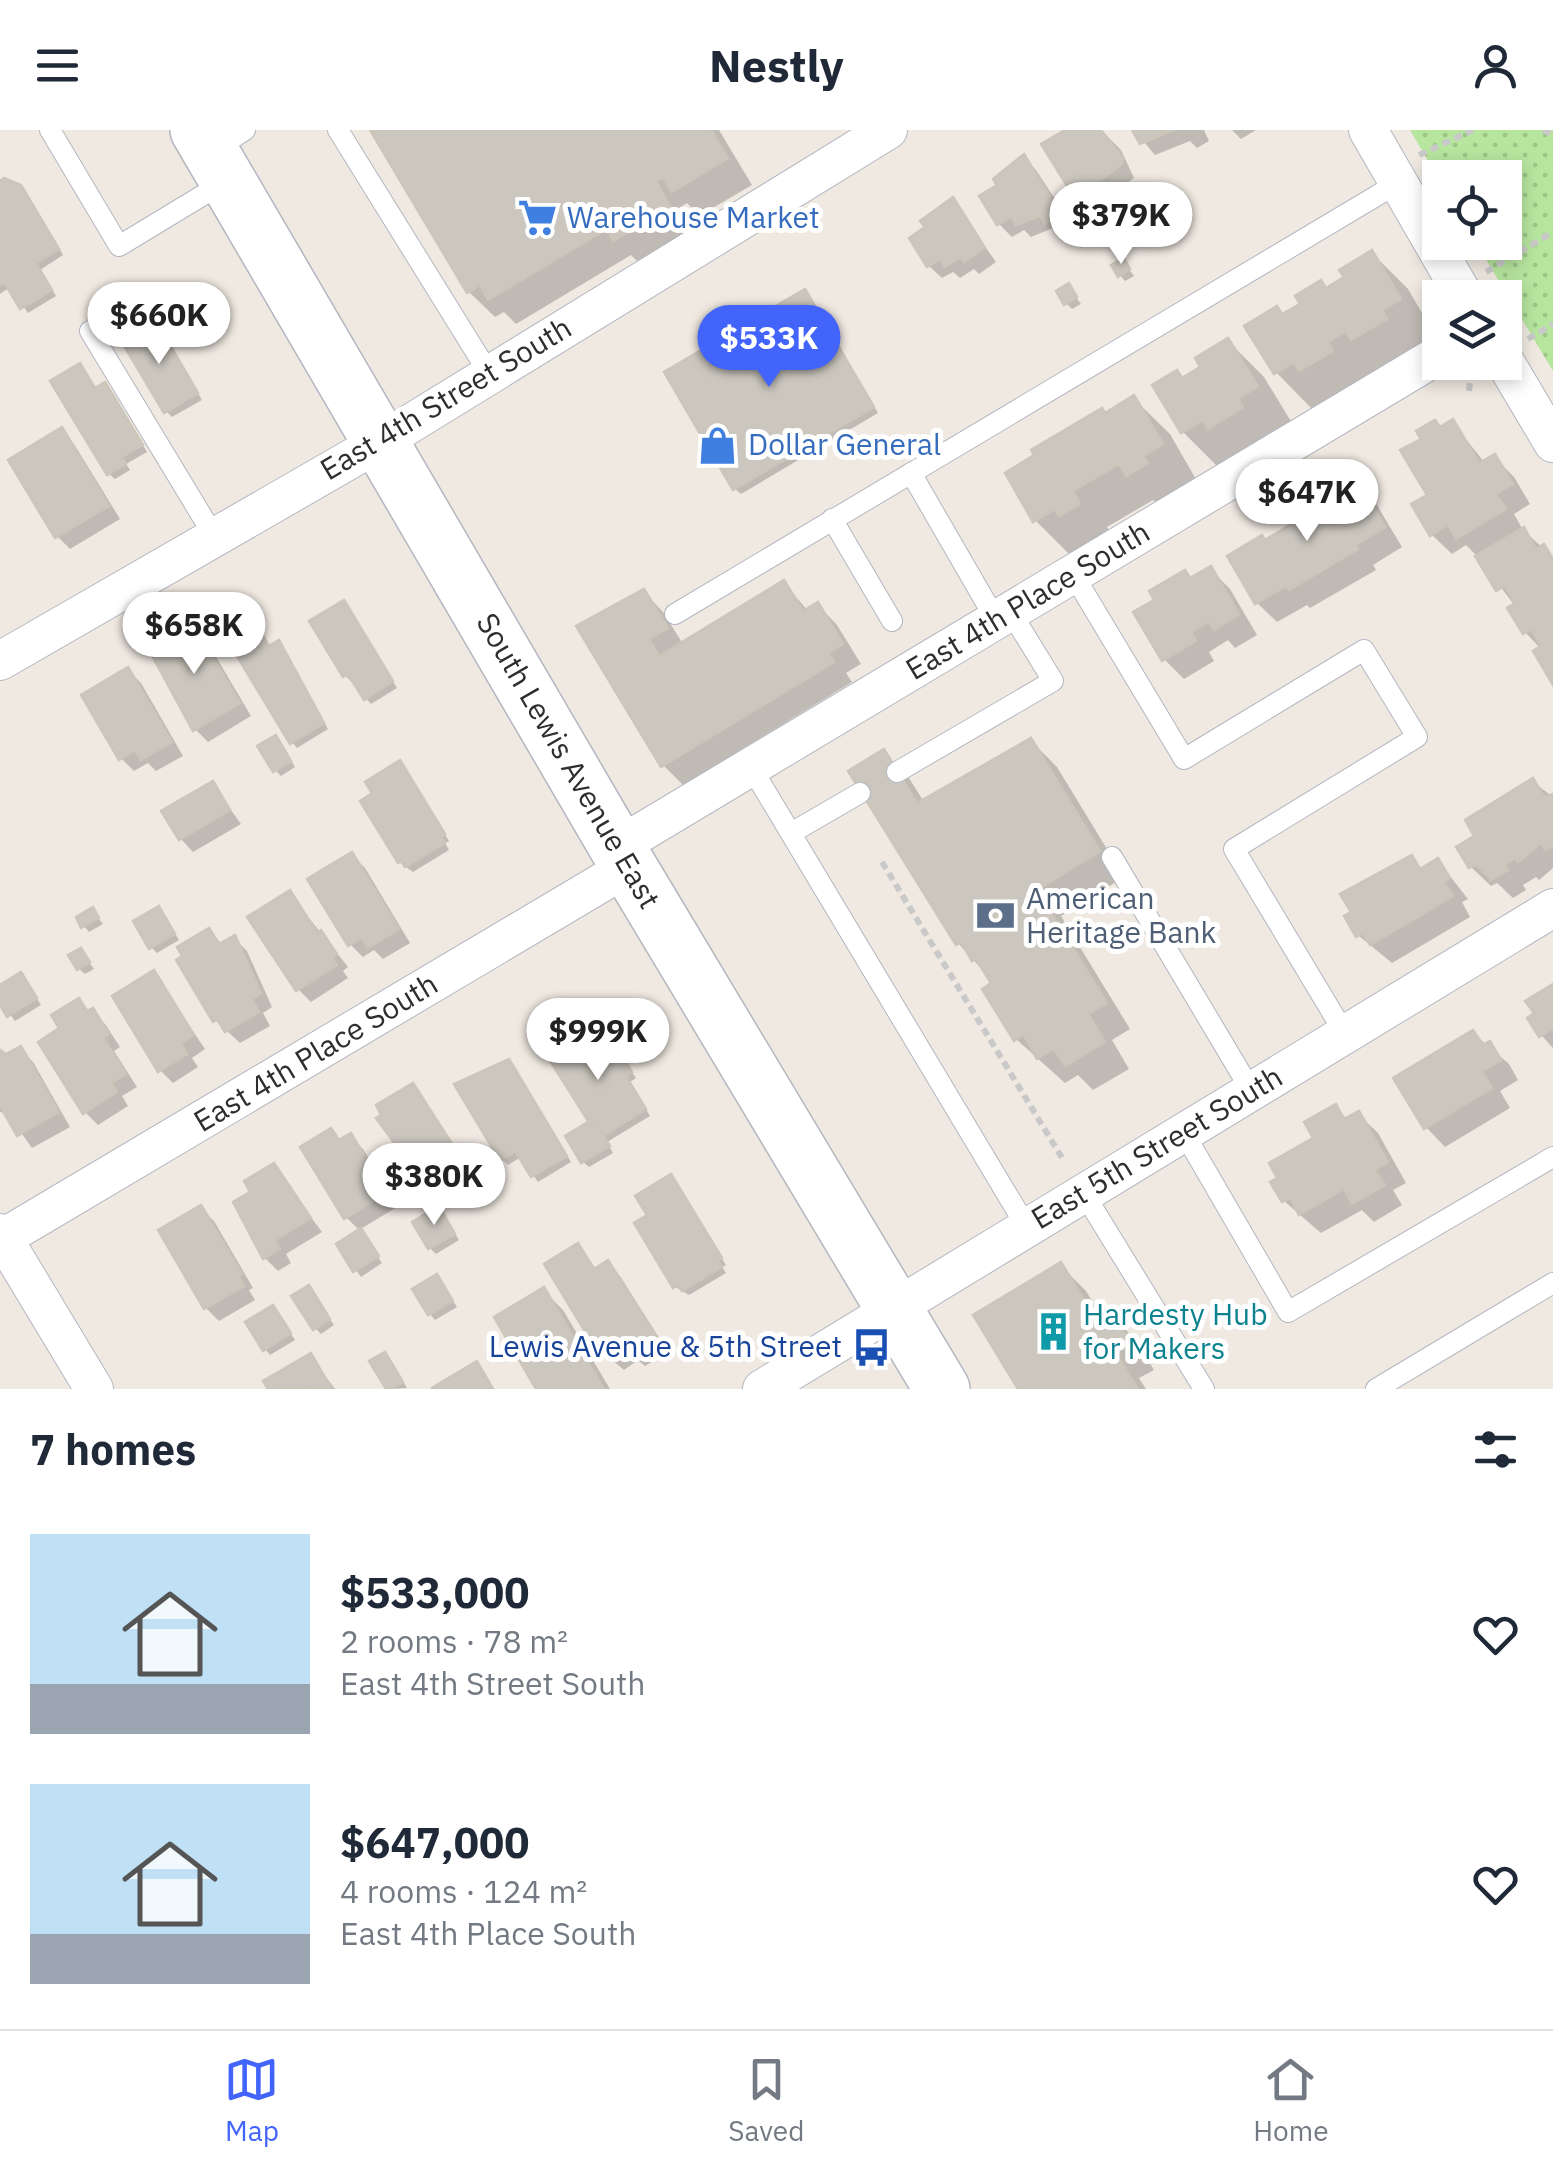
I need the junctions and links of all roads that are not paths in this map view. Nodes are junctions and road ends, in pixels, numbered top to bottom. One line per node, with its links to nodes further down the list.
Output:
1 (50, 130): 5 (lane)
2 (338, 130): 9 (lane)
3 (888, 130): 9 (street, East 4th Street South)
4 (1368, 130): 6 (street)
5 (221, 148): 12 (main road, South Lewis Avenue East)
6 (1408, 169): 7 (street); 14 (lane)
7 (1473, 280)
8 (90, 331): 16 (lane)
9 (490, 374): 12 (street, East 4th Street South)
10 (1442, 380): 17 (street, East 4th Place South)
11 (1504, 380): 13 (street)
12 (382, 441): 16 (street, East 4th Street South); 26 (main road, South Lewis Avenue East)
13 (1553, 442)
14 (910, 473): 15 (lane); 19 (lane)
15 (832, 519): 18 (lane); 20 (lane)
16 (214, 536): 21 (street, East 4th Street South)
17 (1073, 574): 19 (street, East 4th Place South); 29 (lane)
18 (675, 614)
19 (1003, 616): 22 (street, East 4th Place South); 23 (lane)
20 (892, 621)
21 (0, 661)
22 (751, 768): 25 (lane); 26 (street, East 4th Place South)
23 (898, 772)
24 (860, 792): 25 (lane)
25 (791, 833): 34 (lane)
26 (623, 857): 35 (street, East 4th Place South); 37 (main road, South Lewis Avenue East)
27 (1112, 857): 30 (lane)
28 (1553, 908): 29 (street, East 5th Street South)
29 (1345, 1034): 30 (street, East 5th Street South)
30 (1252, 1092): 31 (street, East 5th Street South)
31 (1184, 1133): 32 (lane); 33 (street, East 5th Street South)
32 (1553, 1157)
33 (1074, 1176): 34 (street, East 5th Street South); 41 (lane)
34 (1026, 1226): 37 (street, East 5th Street South)
35 (2, 1235): 39 (street)
36 (1553, 1283): 42 (lane)
37 (893, 1307): 38 (street, East 5th Street South); 40 (main road, South Lewis Avenue East)
38 (767, 1386)
39 (94, 1389)
40 (942, 1389)
41 (1204, 1389)
42 (1376, 1389)

